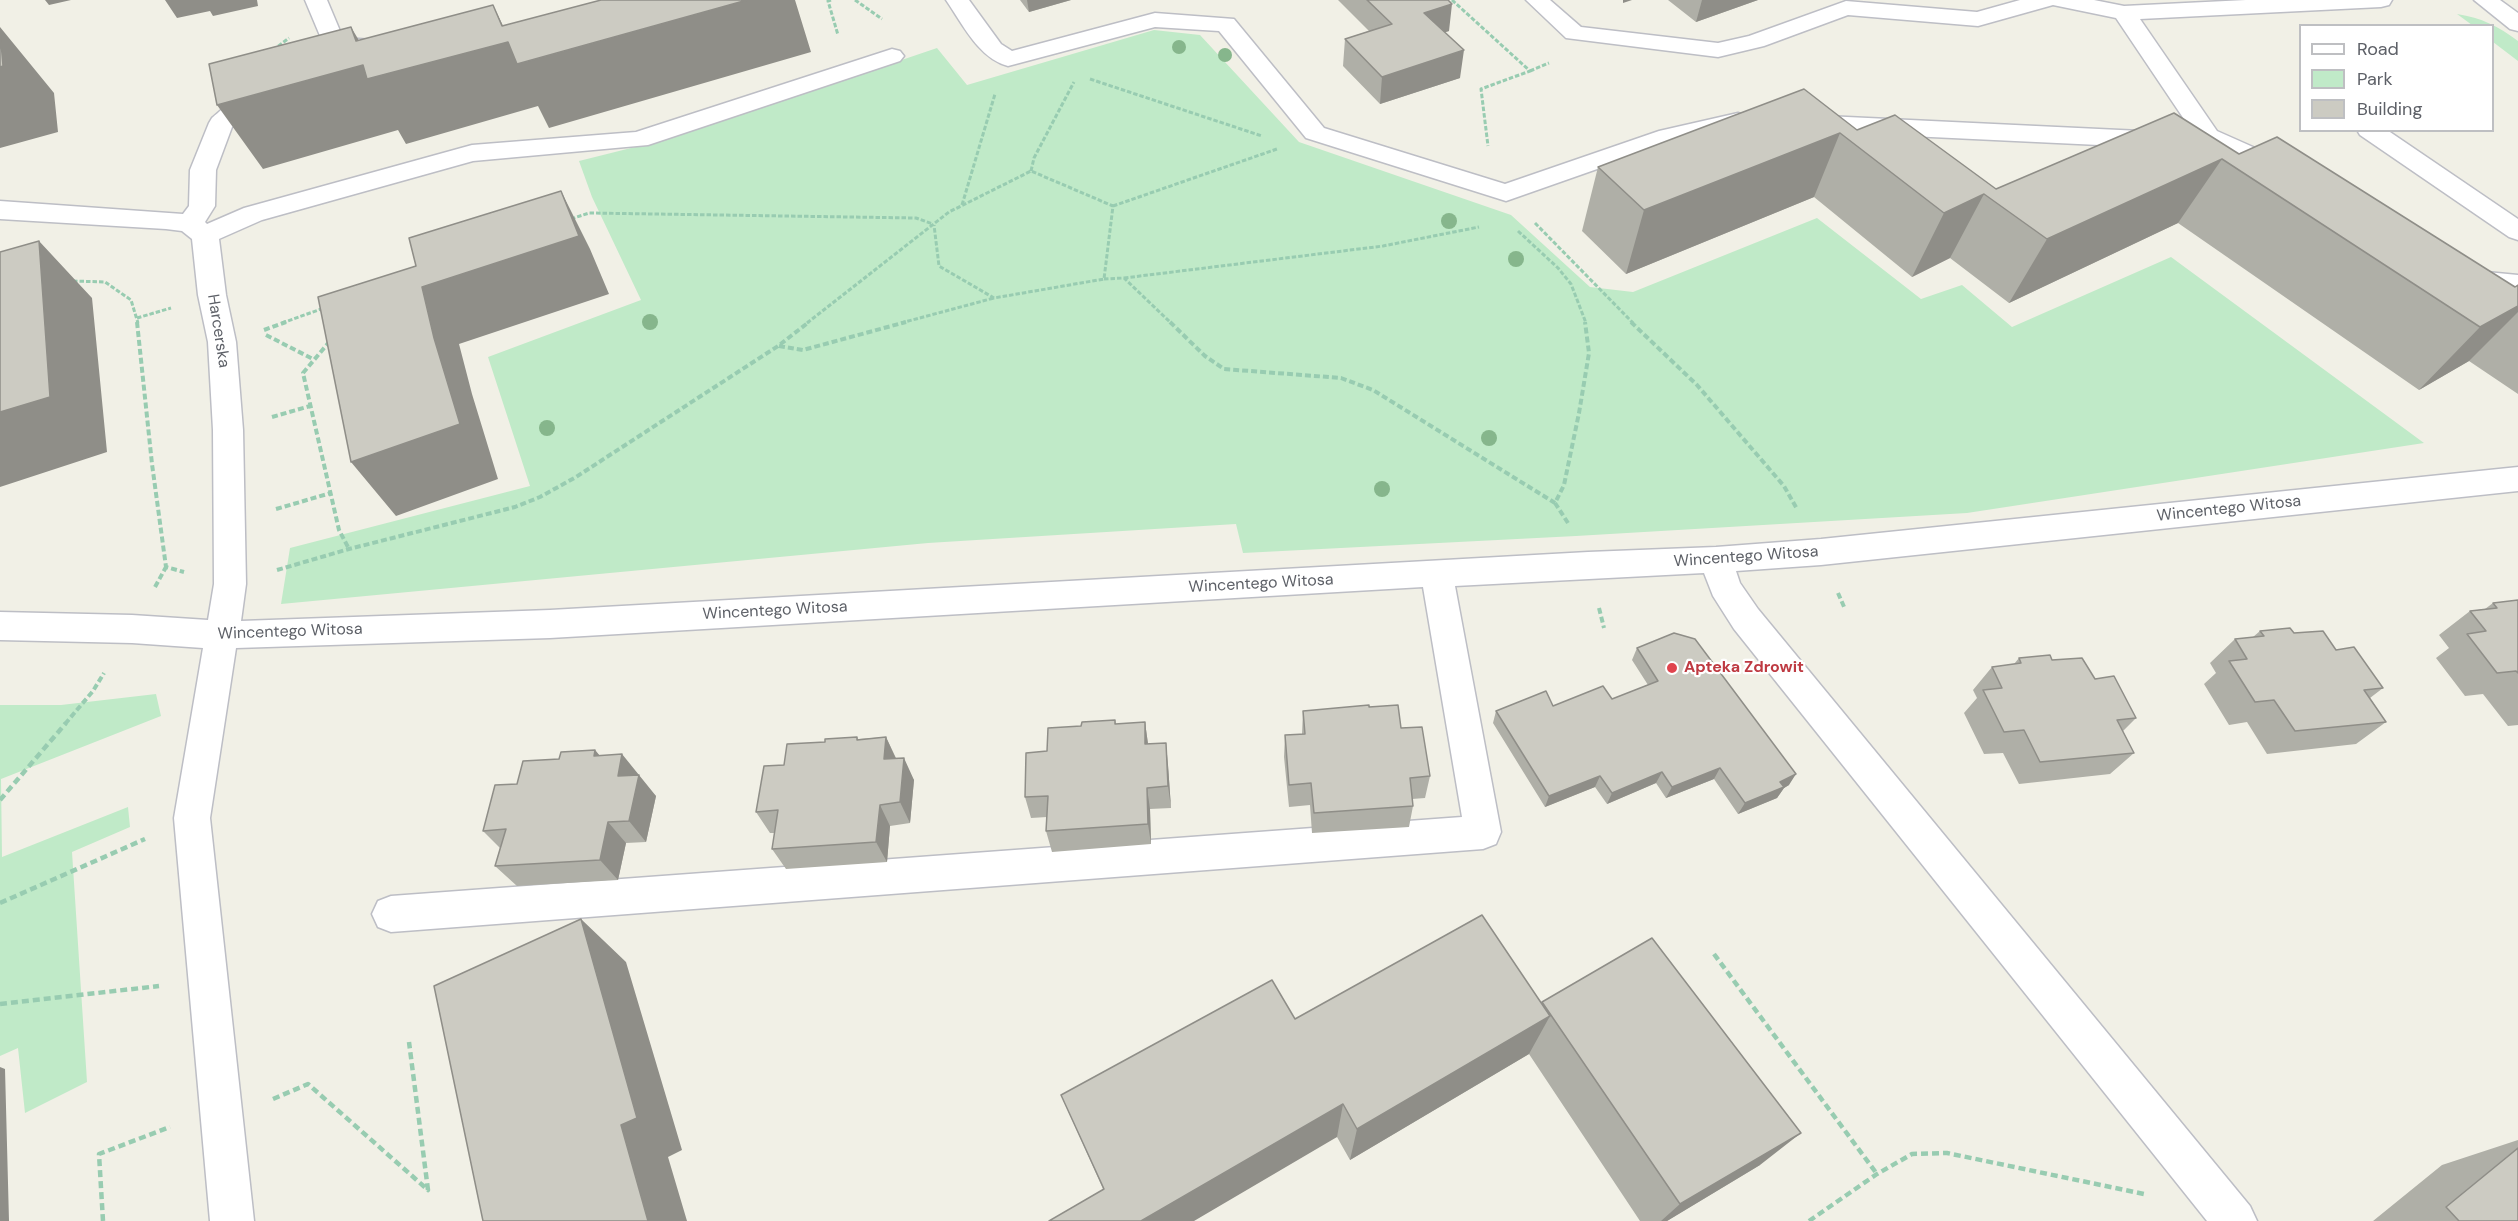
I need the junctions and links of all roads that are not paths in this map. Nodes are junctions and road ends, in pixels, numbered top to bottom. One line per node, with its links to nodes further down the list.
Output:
1 (316, 0): 10 (street)
2 (957, 0): 14 (street)
3 (1537, 0): 4 (street)
4 (2044, 0)
5 (2060, 0): 8 (street)
6 (2381, 0): 8 (street)
7 (2485, 0): 9 (street)
8 (2124, 13): 14 (street)
9 (2518, 24)
10 (390, 44)
11 (891, 57): 17 (street)
12 (282, 75): 17 (street)
13 (2372, 132): 18 (street)
14 (2208, 136): 15 (street)
15 (2305, 189)
16 (0, 210): 17 (street)
17 (198, 229): 25 (street, Harcerska)
18 (2518, 231)
19 (2446, 272): 20 (street)
20 (2518, 284)
21 (2518, 479): 22 (street, Wincentego Witosa)
22 (1716, 560): 23 (street, Wincentego Witosa); 28 (street)
23 (1437, 574): 25 (street, Wincentego Witosa); 26 (street)
24 (0, 626): 25 (street, Wincentego Witosa)
25 (223, 635): 27 (street, Harcerska)
26 (391, 914)
27 (232, 1221)
28 (2235, 1221)

